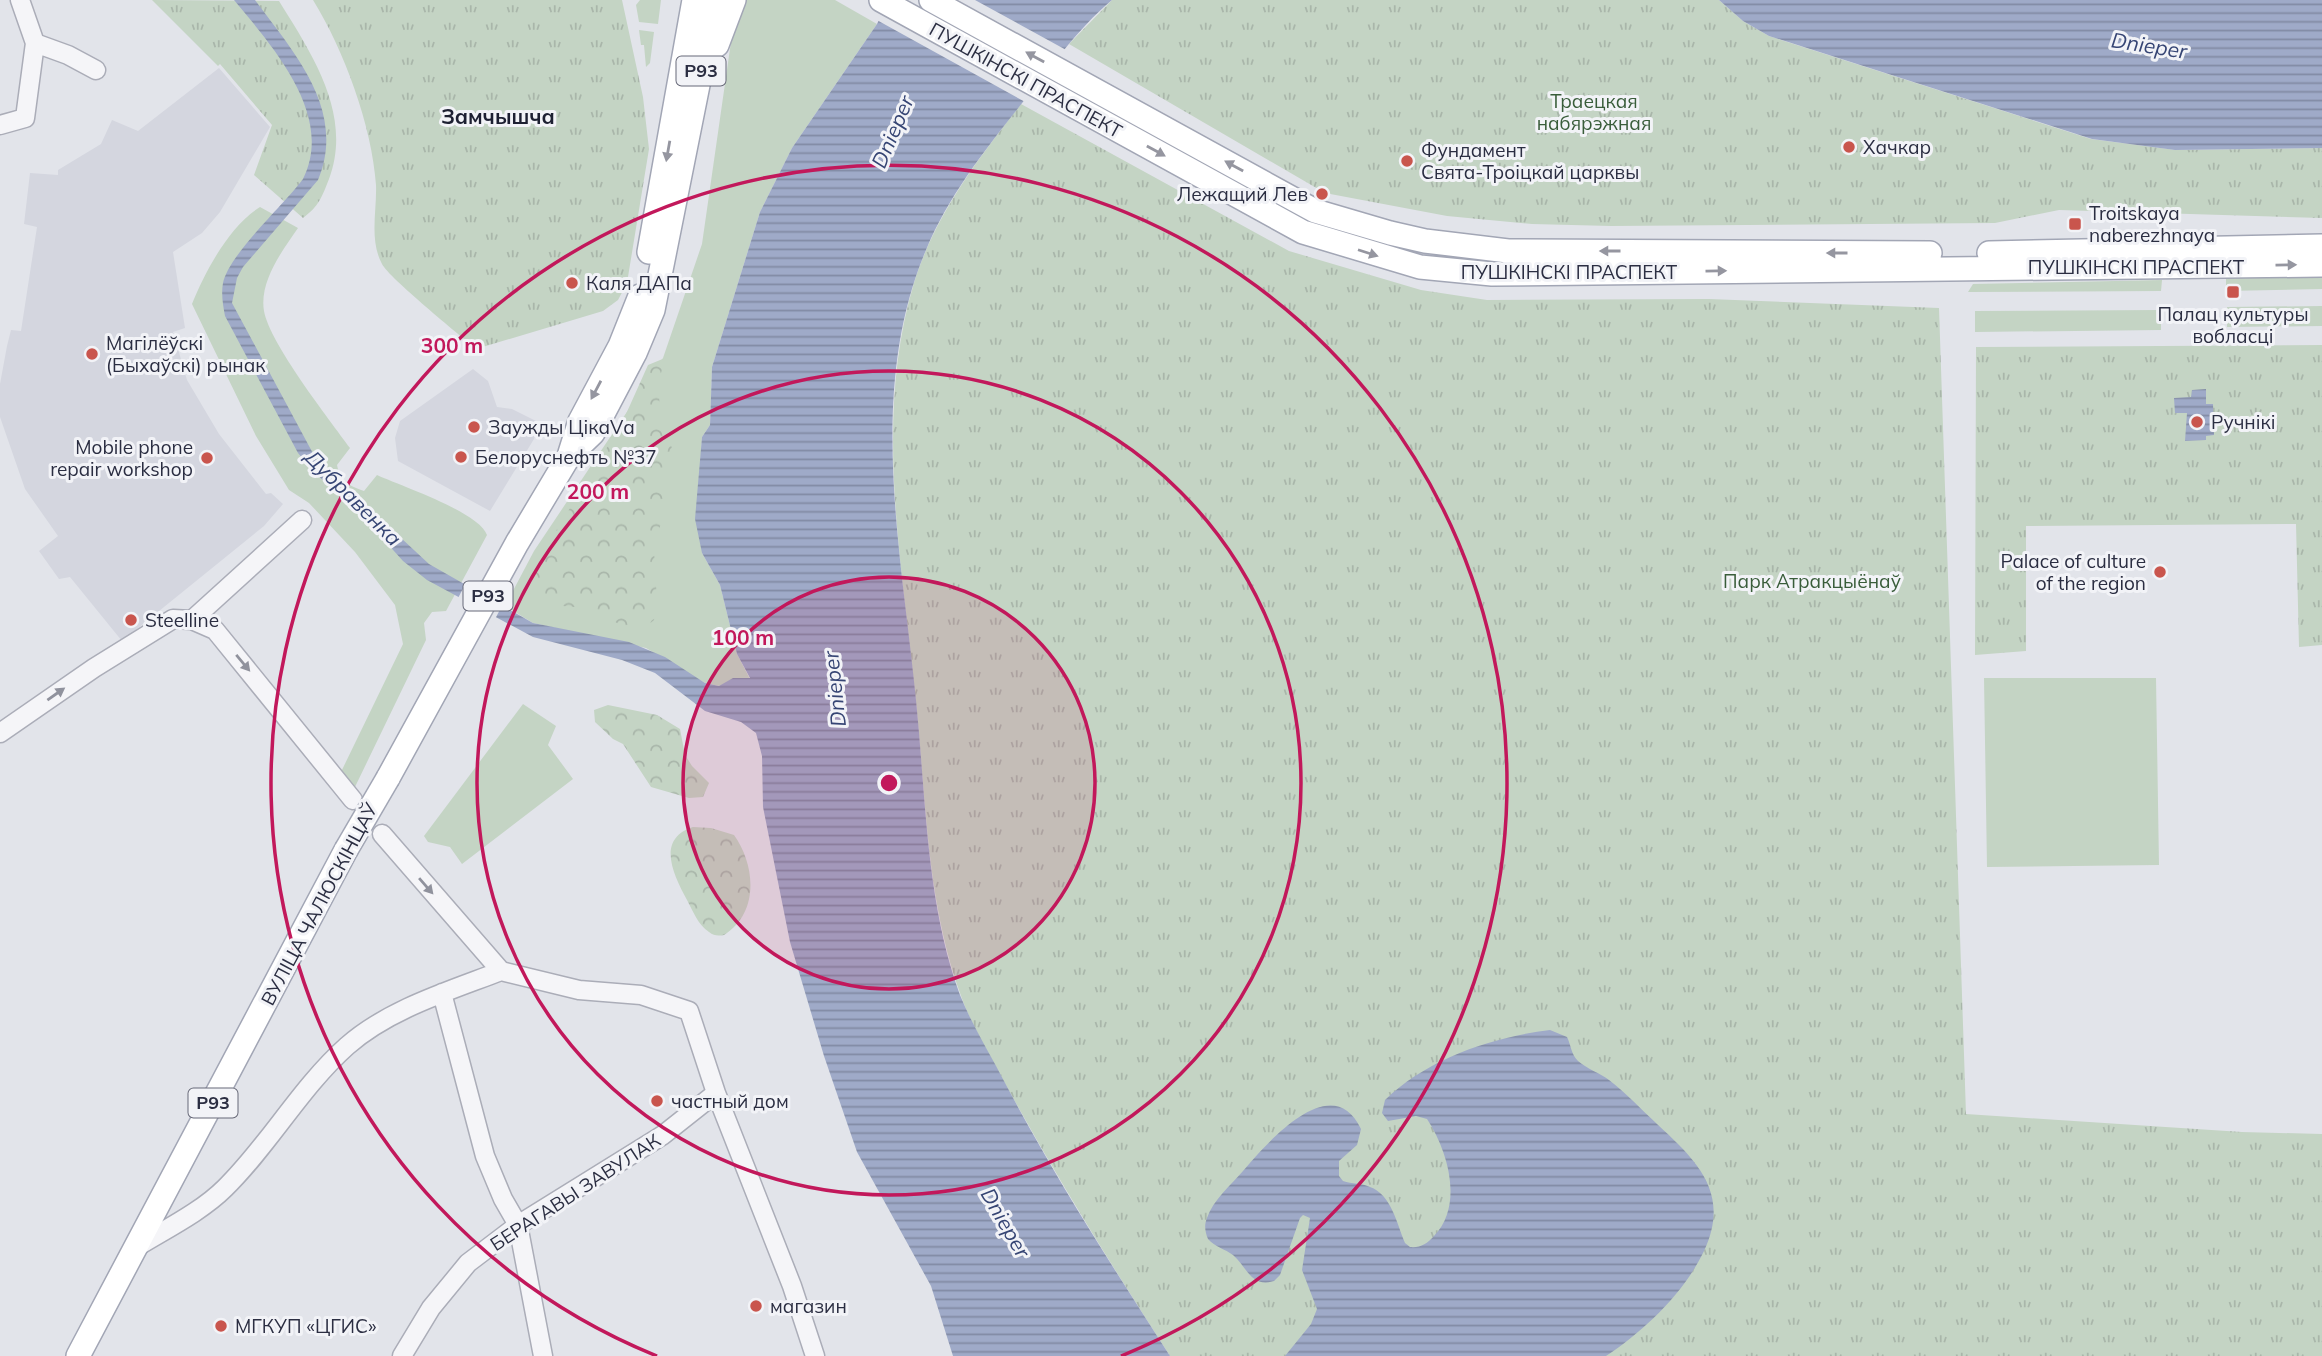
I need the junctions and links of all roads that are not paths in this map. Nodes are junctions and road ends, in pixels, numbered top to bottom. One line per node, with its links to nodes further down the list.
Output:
1 (7, 0): 8 (street)
2 (20, 0): 8 (street)
3 (694, 0): 14 (main road, ВУЛІЦА ЧАЛЮСКІНЦАЎ / Р93, one-way to 14)
4 (715, 0): 11 (main road, ВУЛІЦА ЧАЛЮСКІНЦАЎ / Р93)
5 (734, 0): 11 (main road)
6 (881, 0): 13 (main road, ПУШКІНСКІ ПРАСПЕКТ, one-way to 13)
7 (931, 0): 12 (main road, ПУШКІНСКІ ПРАСПЕКТ, one-way to 7)
8 (34, 39): 9 (street); 10 (street)
9 (96, 70)
10 (0, 124)
11 (688, 141): 14 (main road, ВУЛІЦА ЧАЛЮСКІНЦАЎ / Р93)
12 (2322, 246)
13 (2322, 265)
14 (569, 456): 24 (main road, ВУЛІЦА ЧАЛЮСКІНЦАЎ / Р93, bridge)
15 (302, 520): 16 (street)
16 (191, 620): 17 (street, one-way to 16); 18 (street, one-way to 18)
17 (0, 733)
18 (354, 800)
19 (382, 834): 20 (street, one-way to 20)
20 (501, 971): 21 (street); 22 (street)
21 (443, 993): 23 (street); 24 (street)
22 (716, 1093): 23 (street, БЕРАГАВЫ ЗАВУЛАК); 28 (street)
23 (518, 1225): 26 (street, БЕРАГАВЫ ЗАВУЛАК); 27 (street)
24 (135, 1248): 25 (main road, ВУЛІЦА ЧАЛЮСКІНЦАЎ / Р93)
25 (78, 1356)
26 (402, 1356)
27 (543, 1356)
28 (814, 1356)

